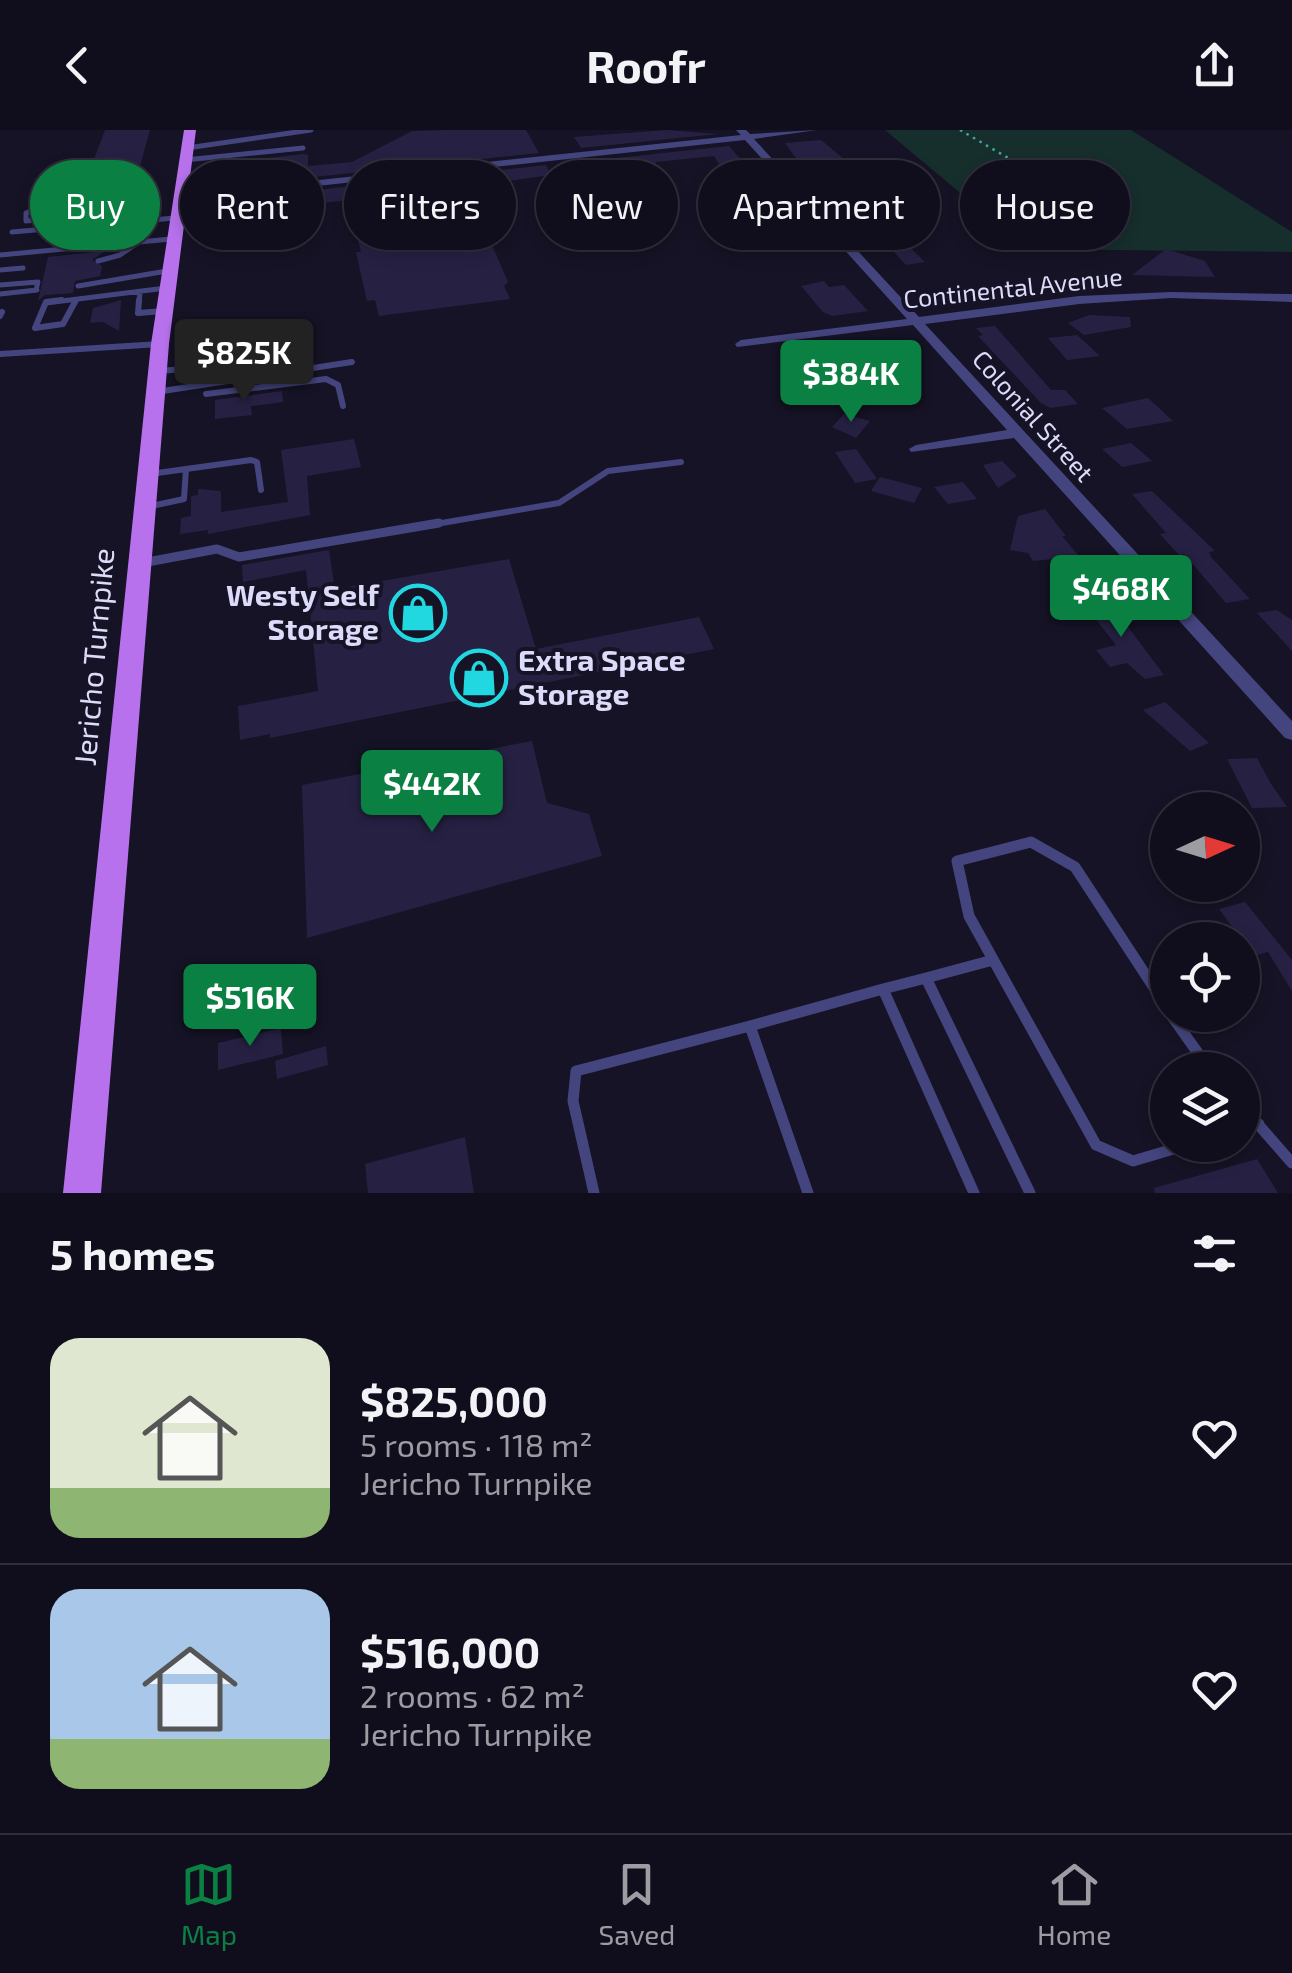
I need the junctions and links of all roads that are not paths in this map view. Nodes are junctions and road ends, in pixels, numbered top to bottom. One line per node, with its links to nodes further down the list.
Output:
1 (190, 130): 6 (main road, Jericho Turnpike)
2 (311, 130): 6 (lane)
3 (812, 130): 4 (street)
4 (744, 134): 7 (street); 27 (street, Colonial Street)
5 (303, 148): 6 (lane)
6 (186, 154): 7 (main road, Jericho Turnpike)
7 (178, 198): 8 (main road, Jericho Turnpike)
8 (175, 218): 9 (lane); 10 (main road, Jericho Turnpike)
9 (12, 232)
10 (171, 239): 11 (lane); 19 (main road, Jericho Turnpike)
11 (160, 240)
12 (53, 250): 14 (lane)
13 (127, 250): 15 (lane)
14 (0, 255)
15 (98, 261)
16 (23, 268): 17 (lane)
17 (0, 270)
18 (130, 280): 19 (lane); 19 (lane); 21 (lane)
19 (167, 281): 22 (lane); 26 (main road, Jericho Turnpike)
20 (0, 284): 23 (lane)
21 (78, 286)
22 (140, 292): 25 (lane); 26 (lane)
23 (0, 294)
24 (1292, 298): 27 (street, Continental Avenue)
25 (76, 299): 25 (lane)
26 (164, 311): 28 (main road, Jericho Turnpike)
27 (915, 321): 29 (street, Continental Avenue); 36 (street, Colonial Street)
28 (160, 344): 30 (lane); 32 (main road, Jericho Turnpike)
29 (741, 344)
30 (0, 354)
31 (352, 362): 33 (lane)
32 (157, 382): 33 (lane); 33 (lane); 40 (main road, Jericho Turnpike)
33 (196, 385)
34 (206, 394): 35 (lane)
35 (343, 406)
36 (1018, 433): 37 (street); 44 (street, Colonial Street)
37 (916, 449)
38 (681, 462): 43 (lane)
39 (186, 469): 40 (lane); 41 (lane); 42 (lane)
40 (148, 474): 42 (main road, Jericho Turnpike)
41 (261, 490)
42 (144, 508): 43 (main road, Jericho Turnpike)
43 (139, 563): 53 (main road, Jericho Turnpike)
44 (1292, 733)
45 (993, 960): 46 (lane); 47 (lane); 51 (lane)
46 (926, 978): 48 (lane); 57 (lane)
47 (1150, 983)
48 (883, 989): 49 (lane); 56 (lane)
49 (750, 1026): 54 (lane); 55 (lane)
50 (1260, 1125): 52 (lane)
51 (1150, 1156)
52 (1292, 1163)
53 (82, 1193)
54 (594, 1193)
55 (808, 1193)
56 (974, 1193)
57 (1030, 1193)

